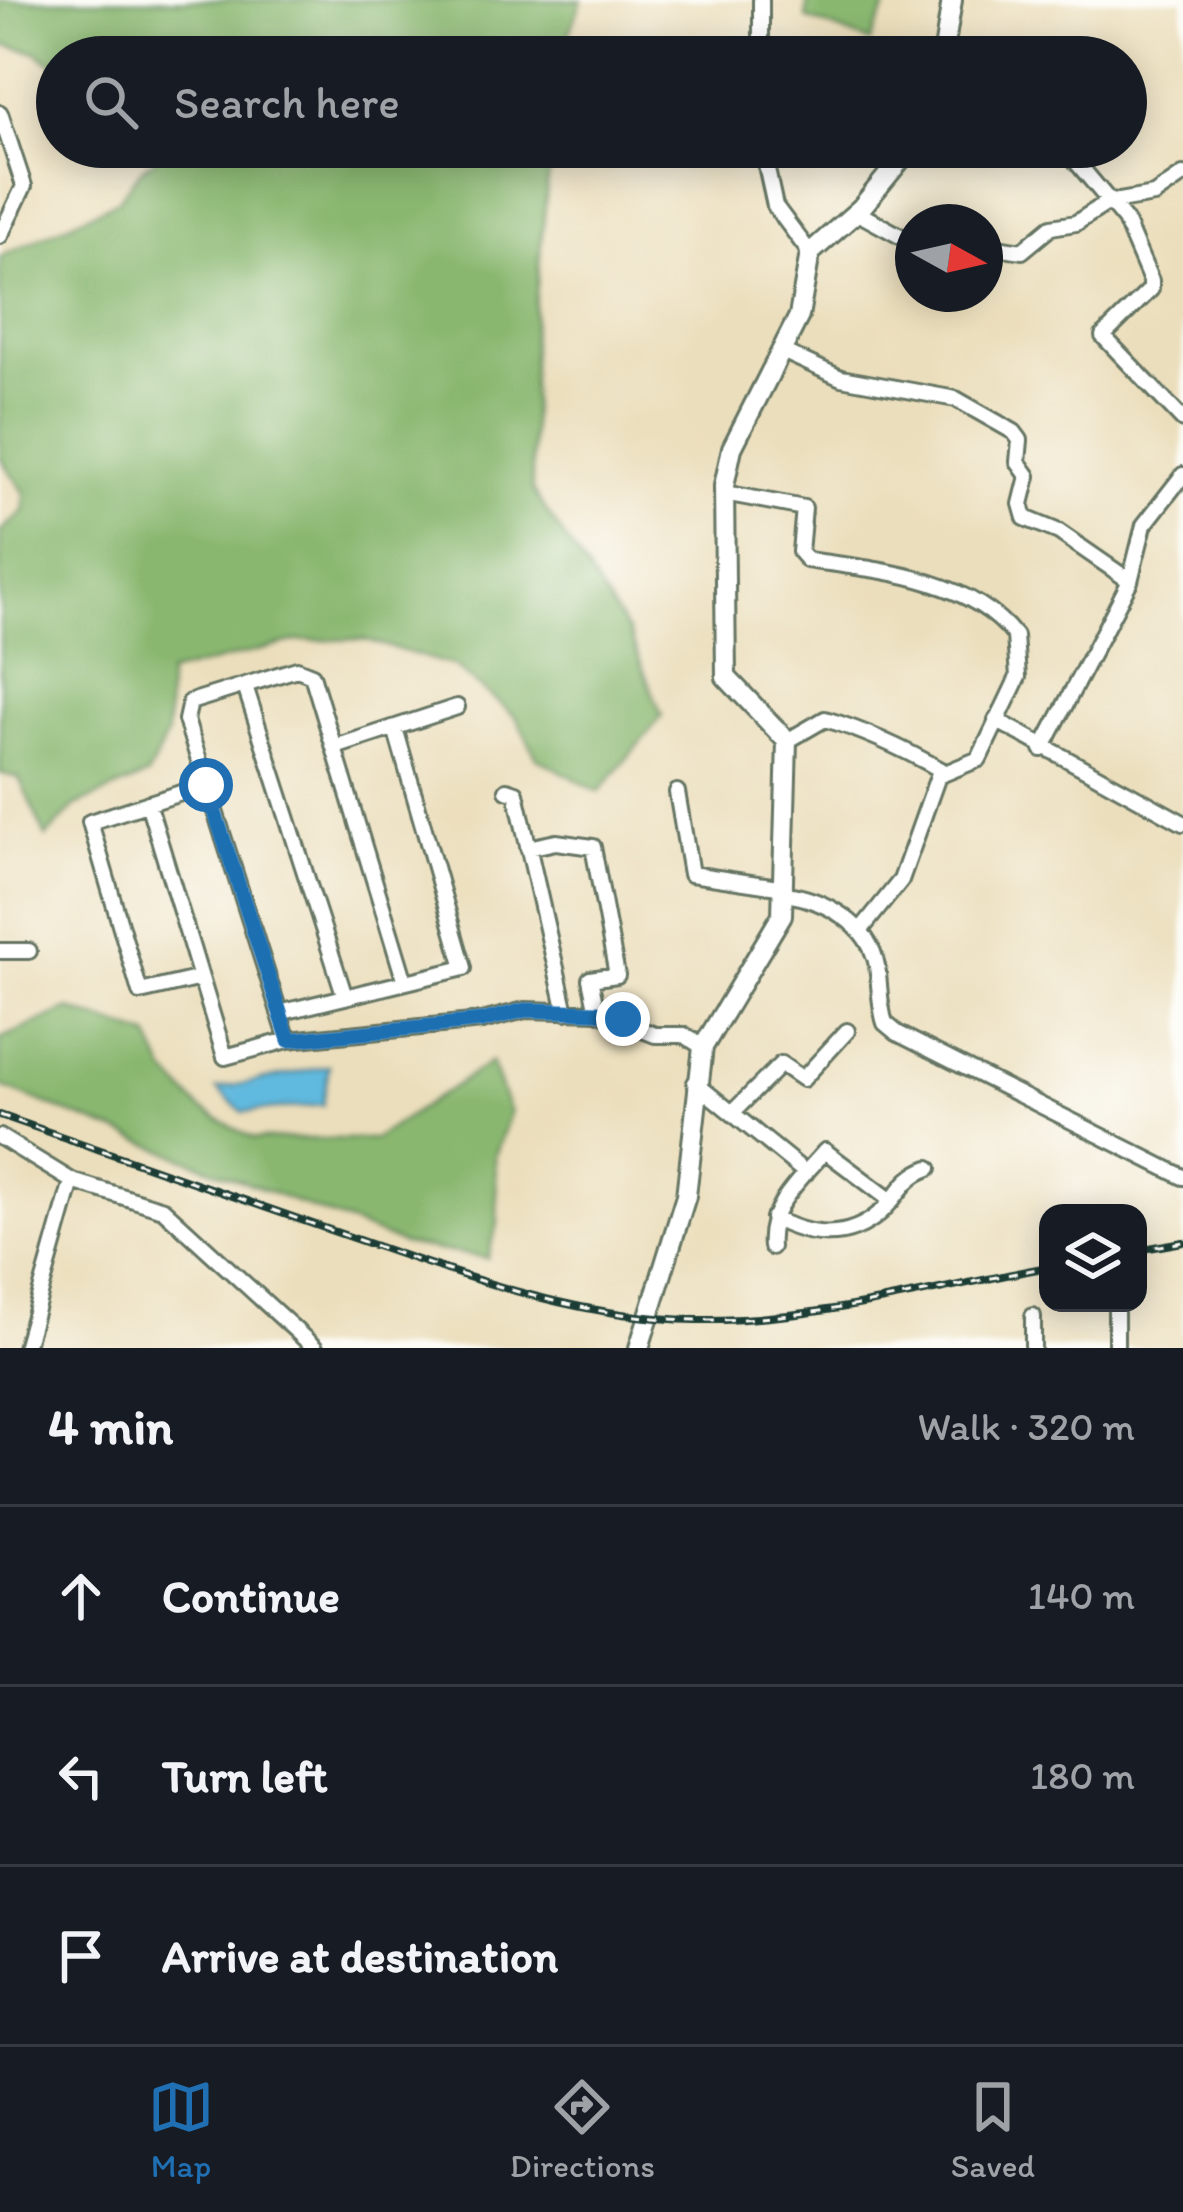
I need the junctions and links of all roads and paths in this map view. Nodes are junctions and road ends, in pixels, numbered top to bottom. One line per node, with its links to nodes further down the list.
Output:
1 (761, 0): 3 (street)
2 (952, 0): 4 (street)
3 (761, 36)
4 (946, 36)
5 (0, 113): 13 (street)
6 (767, 168): 15 (street)
7 (893, 168): 11 (street)
8 (1080, 168): 10 (street)
9 (1183, 175): 10 (street)
10 (1106, 202): 14 (street); 17 (street)
11 (856, 212): 12 (street); 15 (street)
12 (895, 233)
13 (0, 236)
14 (1003, 248)
15 (810, 253): 16 (street)
16 (782, 351): 19 (street); 20 (street)
17 (1183, 420)
18 (1183, 475): 20 (street)
19 (724, 493): 23 (street); 25 (street)
20 (1130, 581): 27 (street)
21 (245, 686): 26 (street); 29 (street); 41 (street)
22 (458, 707): 24 (street)
23 (996, 720): 27 (street); 28 (street)
24 (395, 728): 26 (street); 40 (street)
25 (787, 741): 28 (street); 35 (street)
26 (335, 746): 40 (street)
27 (1042, 749): 33 (street)
28 (943, 771): 36 (street)
29 (206, 785): 32 (street); 44 (street)
30 (507, 790): 34 (street)
31 (676, 792): 35 (street)
32 (148, 803): 39 (street); 39 (street)
33 (1183, 823)
34 (528, 848): 42 (street); 43 (street)
35 (785, 891): 36 (street); 47 (street)
36 (860, 931): 53 (street)
37 (0, 951): 38 (street)
38 (29, 951)
39 (201, 978): 46 (street)
40 (405, 982): 41 (street)
41 (344, 997): 44 (street)
42 (566, 1012): 43 (street); 46 (street)
43 (597, 1012): 47 (street)
44 (279, 1013): 46 (street)
45 (847, 1031): 49 (street)
46 (289, 1040)
47 (704, 1047): 48 (street)
48 (695, 1083): 49 (street); 62 (street)
49 (732, 1113): 52 (street)
50 (0, 1137): 54 (street)
51 (929, 1168): 55 (street)
52 (806, 1173): 55 (street); 56 (street)
53 (1183, 1177)
54 (72, 1180): 60 (street); 61 (street)
55 (889, 1199): 56 (street)
56 (773, 1218): 57 (street)
57 (771, 1247)
58 (1116, 1312): 64 (street)
59 (1033, 1316): 63 (street)
60 (25, 1348)
61 (315, 1348)
62 (639, 1348)
63 (1033, 1348)
64 (1116, 1348)

